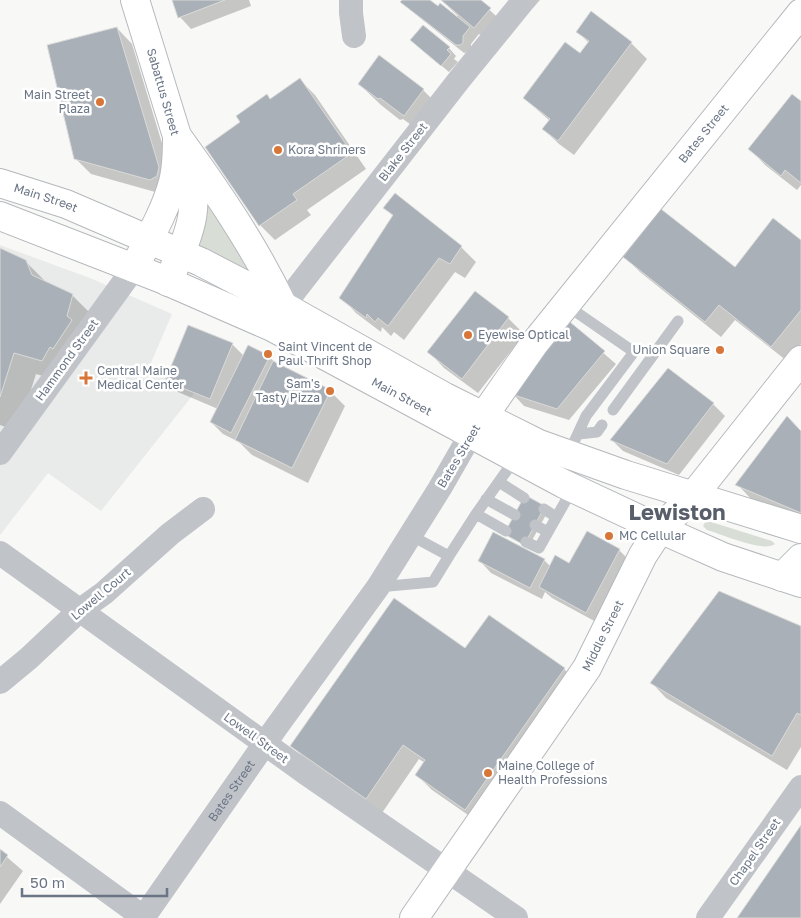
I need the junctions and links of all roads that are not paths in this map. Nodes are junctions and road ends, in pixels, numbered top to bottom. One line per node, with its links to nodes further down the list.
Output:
1 (135, 0): 6 (main road, Sabattus Street)
2 (351, 0): 5 (street)
3 (524, 0): 14 (street, Blake Street)
4 (801, 14): 13 (main road, Bates Street)
5 (354, 36)
6 (177, 136): 9 (main road, Sabattus Street); 10 (main road); 14 (main road)
7 (0, 183): 9 (main road, Main Street)
8 (0, 216): 11 (main road, Main Street)
9 (148, 239): 10 (main road, Main Street); 11 (main road, Sabattus Street)
10 (180, 253): 12 (main road); 14 (main road, Main Street)
11 (134, 268): 12 (main road, Main Street); 23 (street, Hammond Street)
12 (168, 282): 20 (main road, Main Street)
13 (566, 305): 17 (lane); 20 (main road, Bates Street)
14 (283, 306): 20 (main road, Main Street)
15 (678, 321): 18 (lane)
16 (801, 360): 27 (main road, Middle Street)
17 (610, 384): 18 (lane); 22 (lane)
18 (625, 394): 19 (lane)
19 (613, 410)
20 (477, 425): 22 (main road, Main Street); 24 (main road, Main Street); 40 (street, Bates Street)
21 (602, 425): 22 (lane)
22 (574, 444): 27 (main road, Main Street)
23 (0, 453)
24 (515, 459): 25 (lane); 26 (main road, Main Street)
25 (499, 482): 28 (lane); 29 (lane)
26 (573, 488): 34 (lane); 36 (main road, Main Street)
27 (694, 496): 36 (main road, Middle Street); 37 (main road, Main Street)
28 (524, 498)
29 (486, 500): 32 (lane); 33 (lane)
30 (203, 509): 47 (street, Lowell Court)
31 (544, 509): 34 (lane)
32 (476, 514): 38 (lane); 43 (lane)
33 (515, 515)
34 (556, 517): 39 (lane)
35 (535, 525): 39 (lane)
36 (660, 529): 45 (main road, Main Street); 52 (main road, Middle Street)
37 (801, 529)
38 (506, 531)
39 (548, 532): 41 (lane)
40 (410, 535): 43 (lane); 46 (street, Bates Street)
41 (526, 542)
42 (0, 553): 47 (street, Lowell Street)
43 (449, 556): 46 (lane)
44 (801, 558): 45 (main road)
45 (791, 580)
46 (378, 588): 49 (street, Bates Street)
47 (79, 611): 48 (street, Lowell Court); 49 (street, Lowell Street)
48 (0, 682)
49 (265, 744): 52 (street, Lowell Street); 53 (street, Bates Street)
50 (801, 787): 56 (street, Chapel Street)
51 (0, 813): 53 (street)
52 (447, 870): 54 (main road, Middle Street); 55 (street, Lowell Street)
53 (143, 918)
54 (414, 918)
55 (516, 918)
56 (708, 918)

